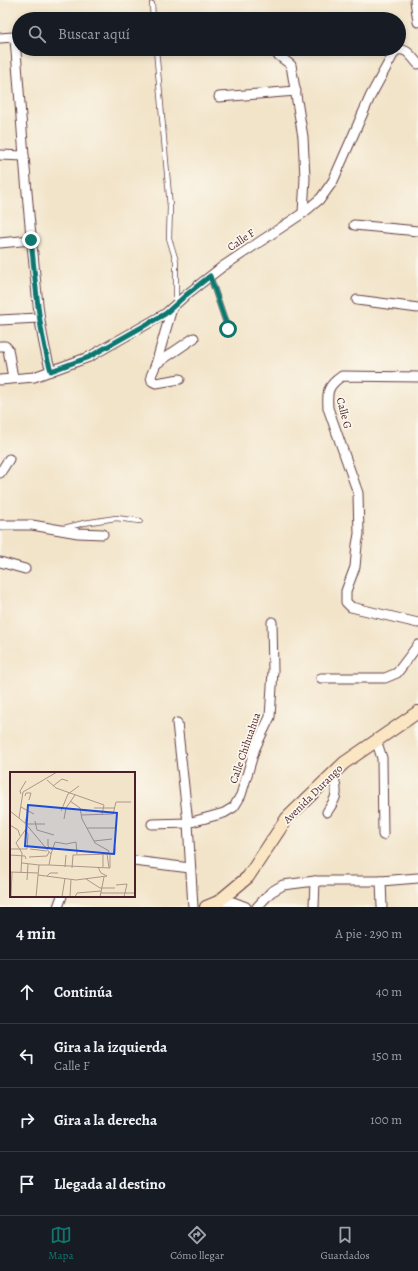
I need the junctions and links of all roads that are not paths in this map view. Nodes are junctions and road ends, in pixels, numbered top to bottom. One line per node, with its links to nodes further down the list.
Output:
1 (415, 0): 4 (street)
2 (152, 4): 3 (lane)
3 (153, 12)
4 (418, 22)
5 (0, 38): 6 (street)
6 (12, 38)
7 (406, 50): 12 (street, Calle F)
8 (16, 56): 16 (street)
9 (157, 56): 24 (lane)
10 (279, 56): 13 (street)
11 (392, 56): 17 (street, Calle F)
12 (418, 64)
13 (296, 91): 14 (street); 17 (street)
14 (220, 98)
15 (0, 155): 16 (street)
16 (24, 156): 20 (street)
17 (303, 213): 22 (street, Calle F)
18 (354, 225): 19 (street)
19 (418, 231)
20 (31, 240): 21 (street); 26 (street)
21 (0, 243)
22 (210, 276): 24 (street, Calle F); 28 (lane)
23 (357, 300): 25 (street)
24 (174, 306): 31 (street); 32 (street, Calle F)
25 (418, 308)
26 (39, 318): 27 (street); 32 (street)
27 (0, 320)
28 (228, 329)
29 (194, 338): 31 (street)
30 (0, 346): 34 (street)
31 (156, 364): 35 (street)
32 (51, 371): 34 (street, Calle F)
33 (418, 377): 46 (street, Calle G)
34 (13, 378): 36 (street, Calle F)
35 (180, 379)
36 (0, 380)
37 (9, 460): 38 (street)
38 (0, 473)
39 (140, 521): 41 (lane)
40 (0, 525): 41 (street)
41 (59, 530): 42 (street)
42 (103, 534)
43 (0, 562): 44 (street)
44 (26, 569)
45 (272, 622): 54 (street, Calle Chihuahua)
46 (418, 623)
47 (418, 645): 48 (street)
48 (320, 678)
49 (418, 712): 51 (main road, Avenida Durango)
50 (177, 723): 54 (street)
51 (376, 740): 52 (main road, Avenida Durango); 56 (street)
52 (333, 774): 53 (street); 63 (main road, Avenida Durango)
53 (327, 812)
54 (188, 823): 55 (street, Calle Chihuahua); 58 (street)
55 (152, 824)
56 (384, 835)
57 (135, 861): 58 (street)
58 (190, 868): 65 (street)
59 (418, 878): 61 (street)
60 (315, 881): 61 (street); 68 (street); 69 (street)
61 (381, 881): 70 (street)
62 (62, 897): 64 (street)
63 (218, 902): 66 (main road, Avenida Durango); 67 (street)
64 (58, 907)
65 (193, 907)
66 (206, 907)
67 (246, 907)
68 (257, 907)
69 (314, 907)
70 (382, 907)

